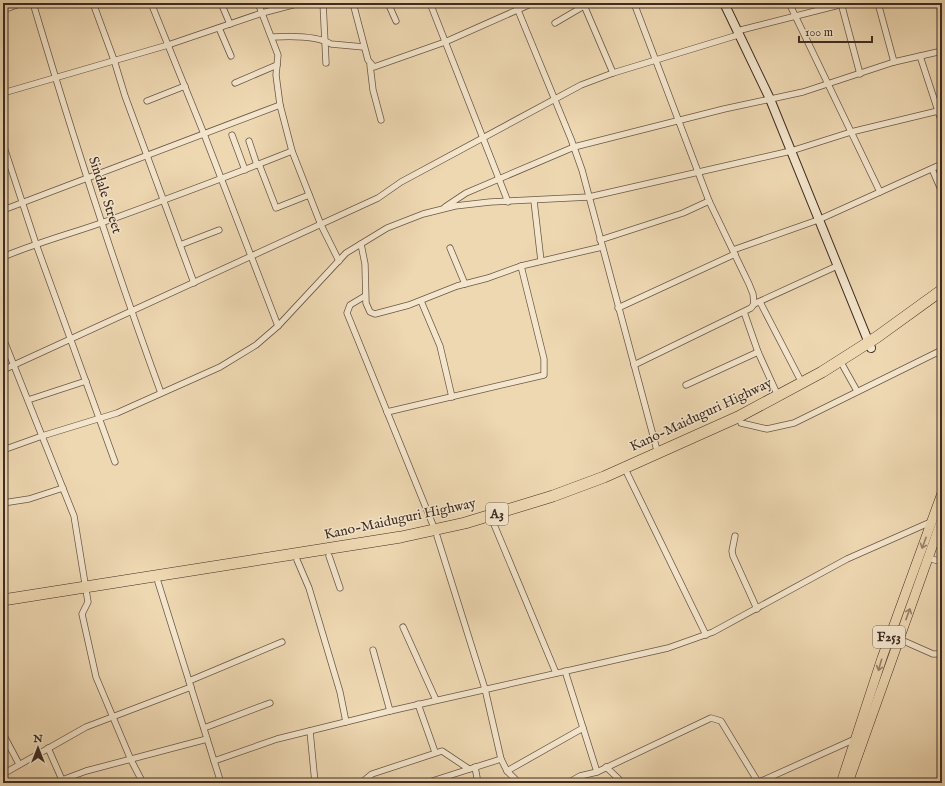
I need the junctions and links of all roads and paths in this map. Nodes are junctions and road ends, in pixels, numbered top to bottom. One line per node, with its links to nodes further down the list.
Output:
1 (22, 3): 21 (street)
2 (33, 3): 46 (street, Sindale Street)
3 (93, 3): 38 (street)
4 (151, 3): 33 (street)
5 (221, 3): 27 (street)
6 (258, 3): 23 (street)
7 (300, 3): 19 (street)
8 (323, 3): 31 (street)
9 (353, 3): 34 (street)
10 (388, 3): 25 (street)
11 (430, 3): 32 (street)
12 (515, 3): 22 (street)
13 (533, 3): 22 (street)
14 (634, 3): 39 (street)
15 (724, 3): 29 (street)
16 (790, 3): 24 (street)
17 (843, 3): 24 (street); 45 (street)
18 (878, 3): 40 (street)
19 (289, 4): 23 (street)
20 (584, 5): 26 (street); 44 (street)
21 (3, 10)
22 (518, 10): 32 (street); 51 (street)
23 (262, 13): 27 (street); 30 (street)
24 (795, 16): 29 (street); 48 (street)
25 (396, 21)
26 (555, 23)
27 (230, 24): 28 (street)
28 (219, 28): 33 (street); 36 (street)
29 (737, 33): 39 (street); 52 (street)
30 (272, 37): 31 (street); 42 (street)
31 (326, 41): 34 (street); 41 (street)
32 (445, 42): 43 (street); 62 (street)
33 (168, 45): 38 (street); 49 (street)
34 (364, 47): 43 (street)
35 (942, 51): 37 (street)
36 (231, 56)
37 (920, 56): 40 (street); 55 (street)
38 (114, 60): 46 (street); 68 (street)
39 (656, 61): 44 (street); 57 (street)
40 (894, 62): 45 (street)
41 (326, 63)
42 (277, 65): 47 (street); 54 (street)
43 (370, 65): 56 (street)
44 (613, 73): 51 (street)
45 (860, 74): 48 (street)
46 (55, 77): 50 (street); 74 (street, Sindale Street)
47 (235, 83)
48 (829, 84): 52 (street); 59 (street)
49 (184, 86): 53 (street); 60 (street)
50 (3, 93)
51 (554, 98): 62 (street); 65 (street)
52 (770, 99): 57 (street); 67 (street)
53 (147, 101)
54 (280, 105): 60 (street); 66 (street)
55 (939, 111): 58 (street); 59 (street)
56 (381, 120)
57 (678, 120): 65 (street); 73 (street)
58 (942, 123)
59 (851, 132): 67 (street); 77 (street)
60 (204, 134): 68 (street); 75 (street)
61 (232, 135): 72 (street)
62 (482, 138): 76 (street); 90 (street)
63 (249, 141): 70 (street)
64 (3, 144): 85 (street)
65 (574, 147): 76 (street); 80 (street)
66 (292, 151): 70 (street); 79 (street)
67 (791, 151): 73 (street); 88 (street)
68 (148, 155): 74 (street); 81 (street)
69 (942, 164): 71 (street)
70 (258, 165): 72 (street); 79 (street)
71 (932, 169): 77 (street); 78 (street)
72 (244, 170): 75 (street)
73 (698, 172): 80 (street); 82 (street)
74 (87, 178): 85 (street); 89 (street, Sindale Street)
75 (222, 179): 81 (street); 100 (street)
76 (500, 180): 84 (street); 86 (street)
77 (880, 192): 88 (street)
78 (942, 192)
79 (309, 195): 90 (street)
80 (589, 197): 83 (street); 92 (street)
81 (163, 200): 89 (street); 95 (street)
82 (709, 200): 92 (street); 98 (street)
83 (534, 201): 84 (street); 102 (street)
84 (508, 202): 86 (street)
85 (23, 203): 87 (street); 93 (street)
86 (443, 209): 94 (street)
87 (3, 210)
88 (818, 220): 98 (street); 104 (street)
89 (102, 223): 93 (street); 114 (street, Sindale Street)
90 (321, 225): 100 (street); 101 (street)
91 (219, 230): 95 (street)
92 (600, 240): 96 (street)
93 (36, 244): 99 (street); 118 (street)
94 (361, 244): 101 (street); 108 (street)
95 (180, 245): 105 (street)
96 (602, 247): 102 (street); 113 (street)
97 (450, 248): 106 (street)
98 (734, 252): 112 (street); 113 (street)
99 (3, 257)
100 (251, 257): 105 (street); 116 (street)
101 (339, 261): 116 (street)
102 (541, 261): 103 (street)
103 (521, 266): 106 (street); 132 (street)
104 (837, 266): 111 (street); 119 (street)
105 (194, 282): 114 (street)
106 (465, 284): 110 (street)
107 (942, 290): 119 (highway, Kano-Maiduguri Highway / A3)
108 (365, 296): 110 (street); 134 (street)
109 (942, 298): 119 (highway, Kano-Maiduguri Highway / A3)
110 (421, 301): 132 (street)
111 (760, 302): 112 (street); 127 (street)
112 (754, 304): 115 (street)
113 (618, 308): 123 (street)
114 (131, 311): 118 (street); 130 (street, Sindale Street)
115 (744, 312): 121 (street); 123 (street)
116 (278, 326): 130 (street)
117 (3, 338): 122 (street)
118 (71, 339): 122 (street); 126 (street)
119 (870, 345): 124 (highway, Kano-Maiduguri Highway / A3); 127 (highway, Kano-Maiduguri Highway / A3)
120 (942, 350): 129 (street)
121 (758, 352): 128 (street); 131 (street)
122 (14, 365): 125 (street); 133 (street)
123 (634, 365): 139 (street)
124 (843, 366): 129 (street); 136 (highway, Kano-Maiduguri Highway / A3)
125 (3, 370)
126 (86, 381): 133 (street); 135 (street)
127 (803, 383): 131 (highway, Kano-Maiduguri Highway / A3)
128 (686, 385)
129 (857, 391): 136 (street)
130 (161, 393): 135 (street)
131 (778, 396): 139 (highway, Kano-Maiduguri Highway / A3)
132 (452, 397): 134 (street)
133 (28, 400): 137 (street)
134 (387, 412): 147 (street)
135 (100, 418): 137 (street); 140 (street)
136 (741, 423): 139 (highway, Kano-Maiduguri Highway / A3)
137 (42, 436): 138 (street); 142 (street)
138 (3, 450)
139 (658, 455): 141 (highway, Kano-Maiduguri Highway / A3); 147 (highway, Kano-Maiduguri Highway / A3)
140 (115, 462)
141 (628, 473): 146 (highway, Kano-Maiduguri Highway / A3); 160 (street)
142 (63, 488): 144 (street); 155 (street)
143 (941, 497): 145 (main road, F253)
144 (3, 503)
145 (938, 521): 150 (main road, F253); 158 (street); 180 (main road, F253, one-way to 180)
146 (493, 522): 147 (highway, Kano-Maiduguri Highway / A3); 166 (street)
147 (436, 533): 149 (highway, Kano-Maiduguri Highway / A3); 155 (highway, Kano-Maiduguri Highway / A3); 168 (street)
148 (735, 536): 158 (street)
149 (328, 556): 151 (highway, Kano-Maiduguri Highway / A3); 154 (street)
150 (928, 558): 152 (street); 161 (main road, F253, one-way to 150)
151 (297, 560): 153 (highway, Kano-Maiduguri Highway / A3); 174 (street)
152 (942, 562)
153 (158, 582): 155 (highway, Kano-Maiduguri Highway / A3); 167 (street)
154 (340, 588)
155 (85, 590): 156 (highway, Kano-Maiduguri Highway / A3); 157 (highway, Kano-Maiduguri Highway / A3); 173 (street)
156 (3, 600)
157 (3, 606)
158 (757, 609): 160 (street)
159 (404, 627): 169 (street)
160 (706, 635): 165 (street)
161 (899, 639): 164 (street); 205 (main road, F253)
162 (282, 642): 167 (street)
163 (373, 650): 172 (street)
164 (942, 654)
165 (565, 671): 166 (street); 176 (street)
166 (556, 673): 168 (street)
167 (190, 684): 173 (street); 175 (street)
168 (485, 689): 169 (street); 183 (street)
169 (436, 700): 171 (street)
170 (270, 703): 175 (street)
171 (418, 704): 172 (street); 182 (street)
172 (390, 711): 174 (street)
173 (112, 716): 181 (street); 184 (street)
174 (346, 722): 177 (street)
175 (204, 728): 179 (street)
176 (583, 728): 190 (street); 191 (street)
177 (310, 731): 185 (street); 196 (street)
178 (3, 734): 186 (street)
179 (207, 739): 184 (street); 185 (street)
180 (856, 739): 203 (street); 204 (main road, F253)
181 (48, 748): 186 (street); 193 (street)
182 (435, 752): 189 (street); 197 (street)
183 (501, 759): 187 (street); 190 (street)
184 (131, 760): 193 (street); 194 (street)
185 (214, 761): 195 (street)
186 (19, 764): 192 (street)
187 (475, 767): 189 (street); 199 (street)
188 (606, 767): 191 (street); 202 (street); 203 (street)
189 (469, 769): 198 (street)
190 (507, 771): 200 (street)
191 (597, 772): 201 (street)
192 (3, 774)
193 (62, 782)
194 (143, 783)
195 (221, 783)
196 (315, 783)
197 (361, 783)
198 (426, 783)
199 (478, 783)
200 (519, 783)
201 (568, 783)
202 (623, 783)
203 (758, 783)
204 (841, 783)
205 (848, 783)

